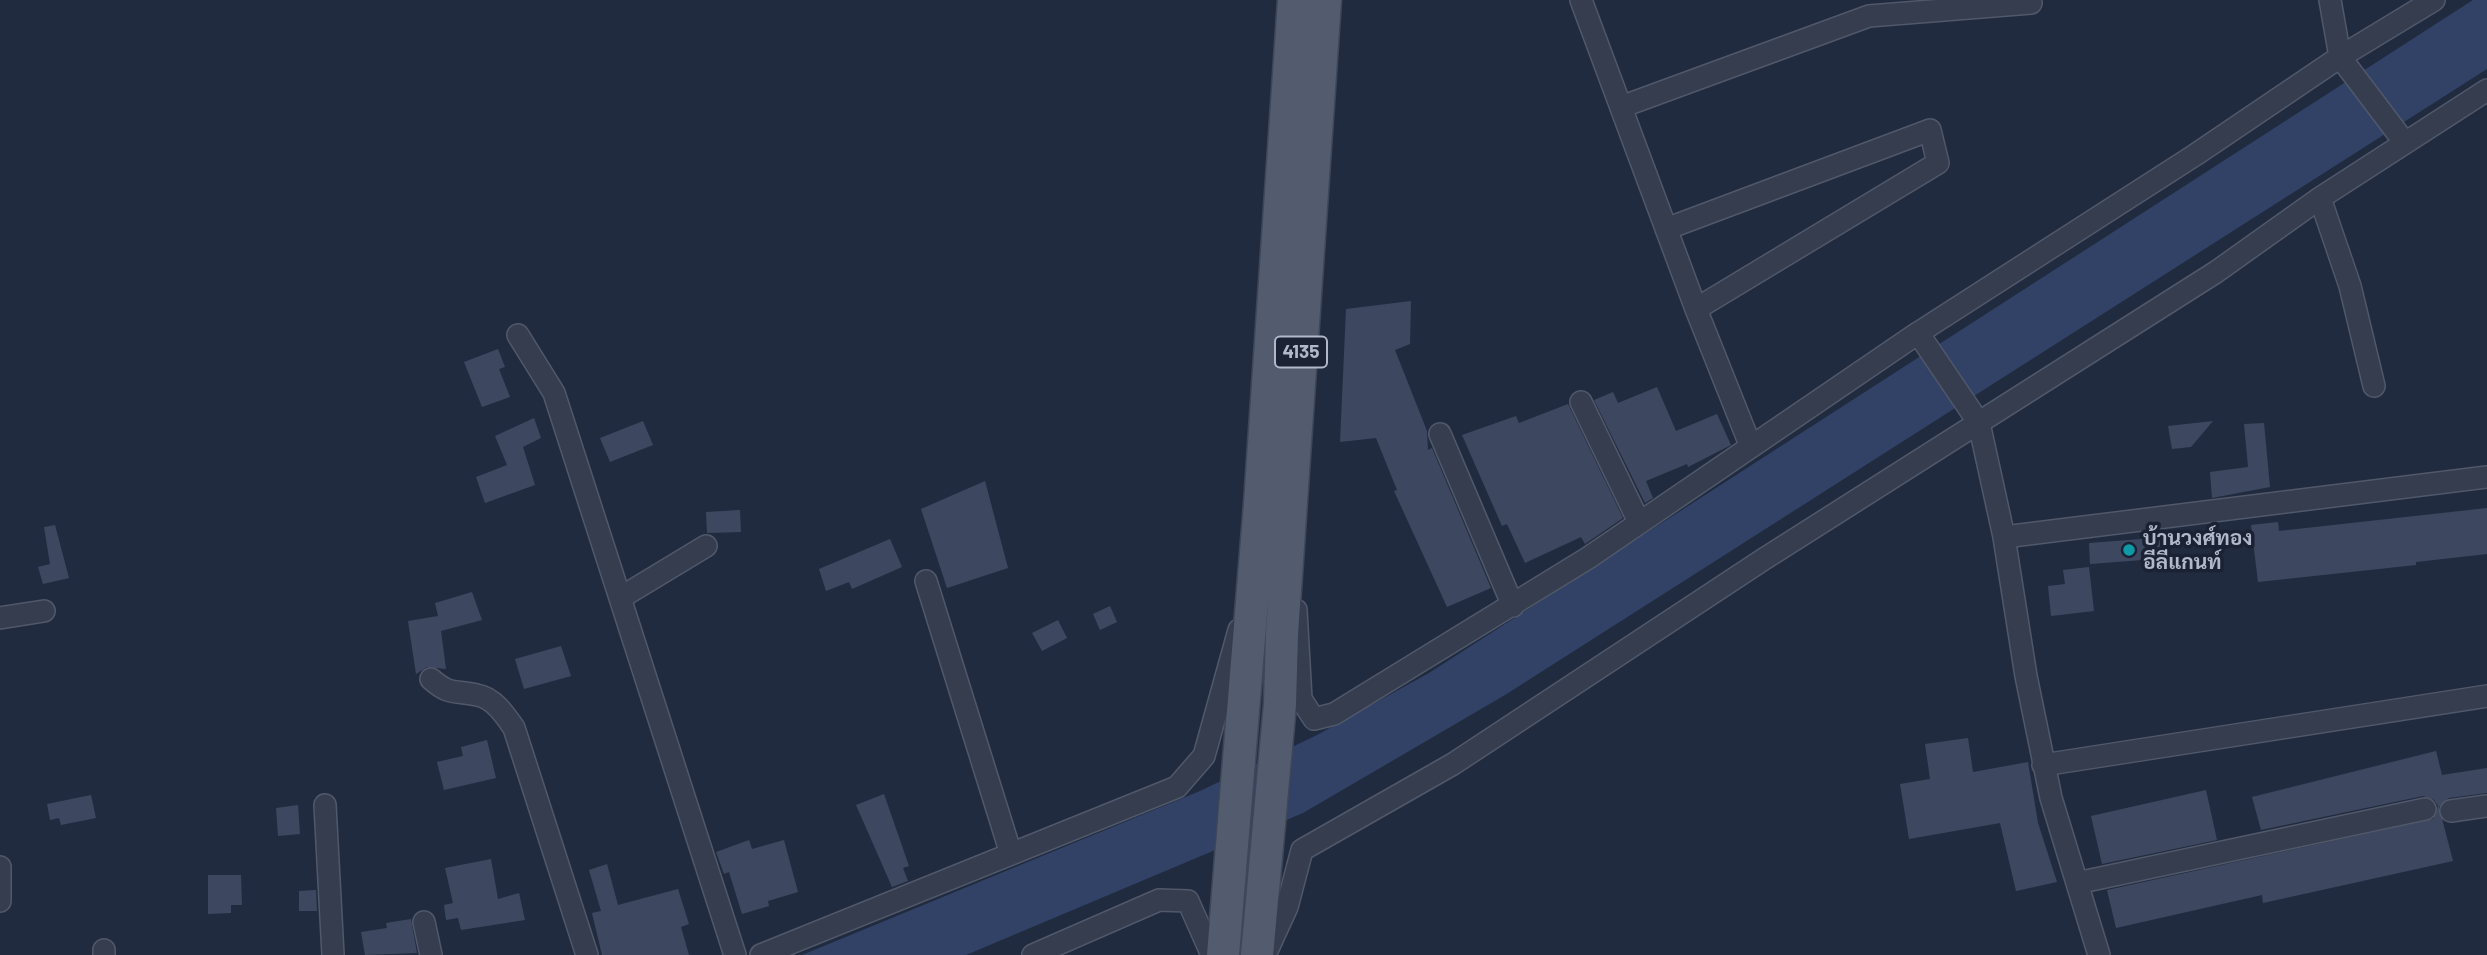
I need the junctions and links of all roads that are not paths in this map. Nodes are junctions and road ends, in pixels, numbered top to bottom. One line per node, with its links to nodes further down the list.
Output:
1 (1294, 0): 26 (main road, 4135)
2 (1325, 0): 22 (main road, 4135)
3 (1581, 0): 9 (street)
4 (2330, 0): 7 (street)
5 (2434, 0): 7 (street)
6 (2031, 3): 9 (street)
7 (2340, 57): 10 (street); 14 (street)
8 (2487, 90): 10 (street)
9 (1621, 107): 12 (street)
10 (2405, 144): 11 (street)
11 (2320, 198): 16 (street); 18 (street)
12 (1666, 229): 13 (street); 13 (street)
13 (1696, 309): 20 (street)
14 (1917, 333): 18 (street); 20 (street)
15 (518, 335): 28 (street)
16 (2374, 386)
17 (1581, 402): 23 (street)
18 (1979, 423): 24 (street); 53 (street)
19 (1440, 434): 29 (street)
20 (1751, 447): 23 (street)
21 (2487, 477): 24 (street)
22 (1290, 506): 29 (street); 52 (main road, 4135)
23 (1639, 522): 29 (street)
24 (2004, 537): 34 (street)
25 (706, 546): 28 (street)
26 (1254, 578): 39 (street); 51 (main road, 4135)
27 (926, 581): 39 (street)
28 (620, 598): 47 (street)
29 (1513, 606)
30 (44, 611): 31 (street)
31 (0, 618)
32 (431, 679): 46 (street)
33 (2487, 696): 34 (street)
34 (2043, 765): 41 (street)
35 (325, 805): 44 (street)
36 (2487, 806): 38 (street)
37 (2425, 810): 41 (street)
38 (2451, 811)
39 (1011, 854): 48 (street)
40 (0, 867): 42 (street)
41 (2077, 883): 54 (street)
42 (0, 901)
43 (424, 922): 45 (street)
44 (333, 955)
45 (431, 955)
46 (587, 955)
47 (735, 955)
48 (761, 955)
49 (1033, 955): 50 (street)
50 (1212, 955)
51 (1223, 955)
52 (1257, 955)
53 (1265, 955)
54 (2099, 955)

